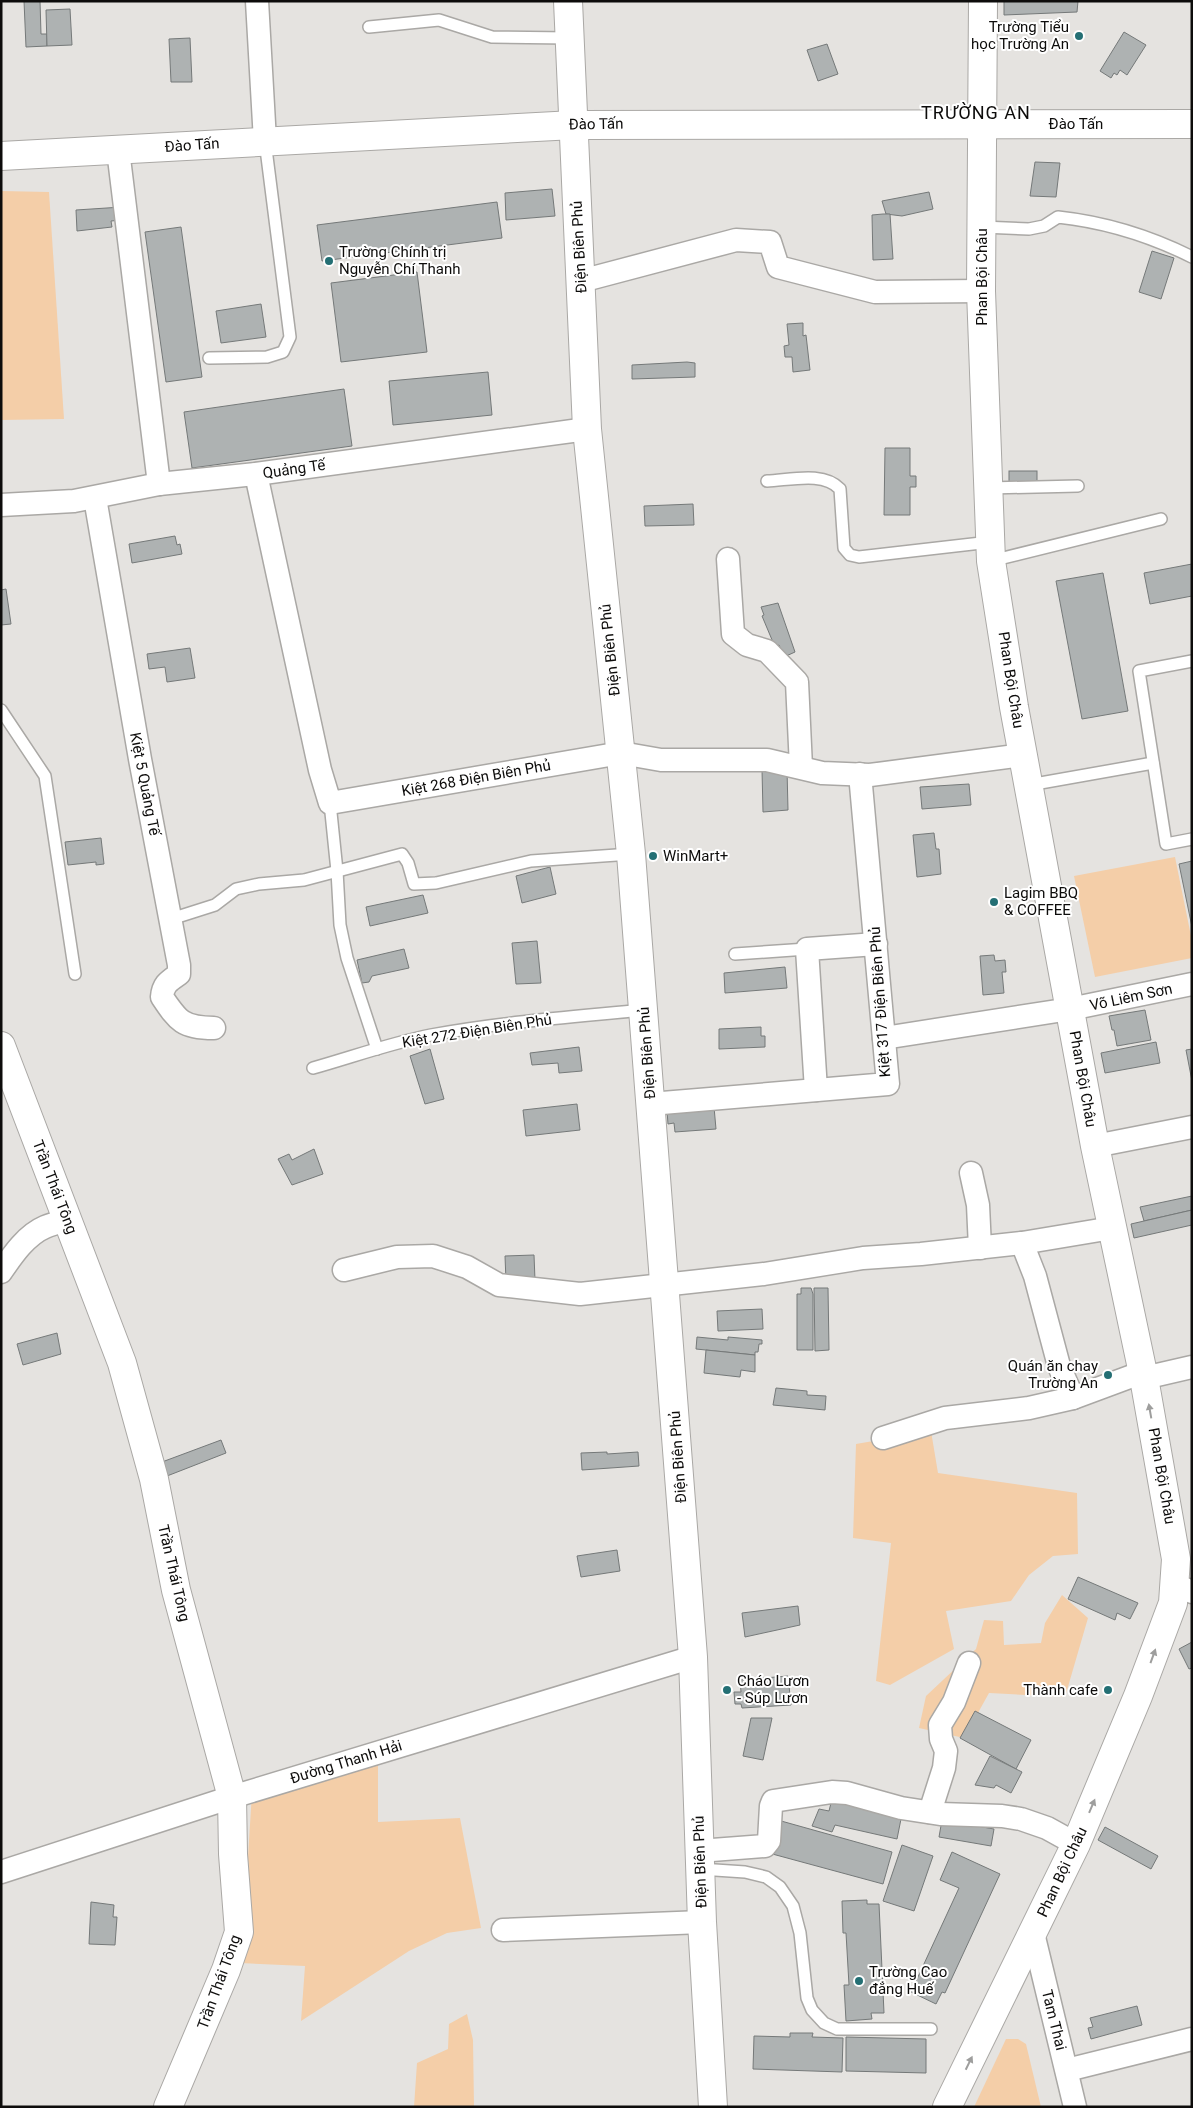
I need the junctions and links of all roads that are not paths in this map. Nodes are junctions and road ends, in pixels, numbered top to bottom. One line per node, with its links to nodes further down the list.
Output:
1 (257, 1): 9 (street)
2 (568, 1): 5 (street, Điện Biên Phủ)
3 (983, 1): 6 (street, Phan Bội Châu)
4 (370, 27): 5 (lane)
5 (569, 38): 8 (street, Điện Biên Phủ)
6 (982, 124): 7 (street, Đào Tấn); 8 (street, Đào Tấn); 12 (street, Phan Bội Châu)
7 (1192, 124)
8 (574, 125): 9 (street, Đào Tấn); 14 (street, Điện Biên Phủ)
9 (265, 141): 10 (street, Đào Tấn); 16 (lane)
10 (118, 150): 11 (street, Đào Tấn); 20 (street)
11 (1, 156)
12 (982, 227): 13 (lane); 15 (street, Phan Bội Châu)
13 (1192, 257)
14 (581, 281): 15 (street); 17 (street, Điện Biên Phủ)
15 (981, 291): 22 (street, Phan Bội Châu)
16 (209, 358)
17 (587, 429): 18 (street, Quảng Tế); 30 (street, Điện Biên Phủ)
18 (256, 474): 20 (street, Quảng Tế); 36 (street)
19 (767, 481): 26 (lane)
20 (159, 484): 23 (street, Quảng Tế)
21 (1078, 486): 22 (lane)
22 (989, 488): 26 (street, Phan Bội Châu)
23 (95, 498): 24 (street, Quảng Tế); 40 (street, Kiệt 5 Quảng Tế)
24 (1, 505)
25 (1161, 519): 26 (lane)
26 (991, 552): 31 (street, Phan Bội Châu)
27 (728, 559): 33 (street)
28 (1192, 661): 32 (lane)
29 (1, 710): 44 (lane)
30 (621, 753): 33 (street, Kiệt 268 Điện Biên Phủ); 36 (street, Kiệt 268 Điện Biên Phủ); 38 (street, Điện Biên Phủ)
31 (1023, 755): 34 (street, Kiệt 268 Điện Biên Phủ); 35 (street, Phan Bội Châu)
32 (1153, 763): 35 (lane); 37 (lane)
33 (801, 767): 34 (street, Kiệt 268 Điện Biên Phủ)
34 (860, 774): 41 (street, Kiệt 317 Điện Biên Phủ)
35 (1029, 785): 46 (street, Phan Bội Châu)
36 (330, 803): 39 (lane)
37 (1192, 840)
38 (631, 854): 39 (lane); 47 (street, Điện Biên Phủ)
39 (338, 871): 40 (lane); 51 (lane)
40 (171, 919): 48 (street, Kiệt 5 Quảng Tế)
41 (876, 944): 42 (street); 49 (street, Kiệt 317 Điện Biên Phủ)
42 (808, 949): 43 (lane); 53 (street)
43 (735, 954)
44 (75, 974)
45 (1192, 984): 46 (street, Võ Liêm Sơn)
46 (1070, 1009): 49 (street, Võ Liêm Sơn); 56 (street, Phan Bội Châu)
47 (643, 1010): 51 (lane, Kiệt 272 Điện Biên Phủ); 54 (street, Điện Biên Phủ)
48 (214, 1028)
49 (884, 1038): 53 (street, Kiệt 317 Điện Biên Phủ)
50 (1, 1046): 58 (street, Trần Thái Tông)
51 (377, 1049): 52 (lane, Kiệt 272 Điện Biên Phủ)
52 (313, 1068)
53 (816, 1090): 54 (street, Kiệt 317 Điện Biên Phủ)
54 (650, 1104): 64 (street, Điện Biên Phủ)
55 (1192, 1127): 56 (street)
56 (1094, 1146): 59 (street, Phan Bội Châu)
57 (971, 1173): 61 (street)
58 (68, 1220): 63 (street); 72 (street, Trần Thái Tông)
59 (1112, 1228): 60 (street); 66 (street, Phan Bội Châu)
60 (1022, 1243): 61 (street); 67 (street)
61 (980, 1248): 64 (street)
62 (344, 1270): 64 (street)
63 (1, 1272)
64 (664, 1284): 70 (street, Điện Biên Phủ)
65 (1192, 1367): 66 (street)
66 (1144, 1375): 67 (street); 69 (street, Phan Bội Châu, one-way to 66)
67 (1073, 1398): 68 (street)
68 (883, 1438)
69 (1183, 1588): 74 (street, Phan Bội Châu, one-way to 69)
70 (693, 1657): 72 (street, Đường Thanh Hải); 75 (street, Điện Biên Phủ)
71 (969, 1663): 73 (street)
72 (232, 1797): 76 (street, Đường Thanh Hải); 83 (street, Trần Thái Tông)
73 (930, 1812): 74 (street); 75 (street)
74 (1076, 1844): 79 (street, Phan Bội Châu)
75 (700, 1860): 77 (street, Điện Biên Phủ); 80 (lane)
76 (1, 1872)
77 (702, 1922): 78 (street); 84 (street, Điện Biên Phủ)
78 (503, 1930)
79 (1033, 1933): 82 (street, Tam Thai); 85 (street, Phan Bội Châu, one-way to 79)
80 (931, 2029)
81 (1192, 2039): 82 (street)
82 (1066, 2070): 86 (street, Tam Thai)
83 (168, 2107)
84 (713, 2107)
85 (947, 2107)
86 (1075, 2107)

